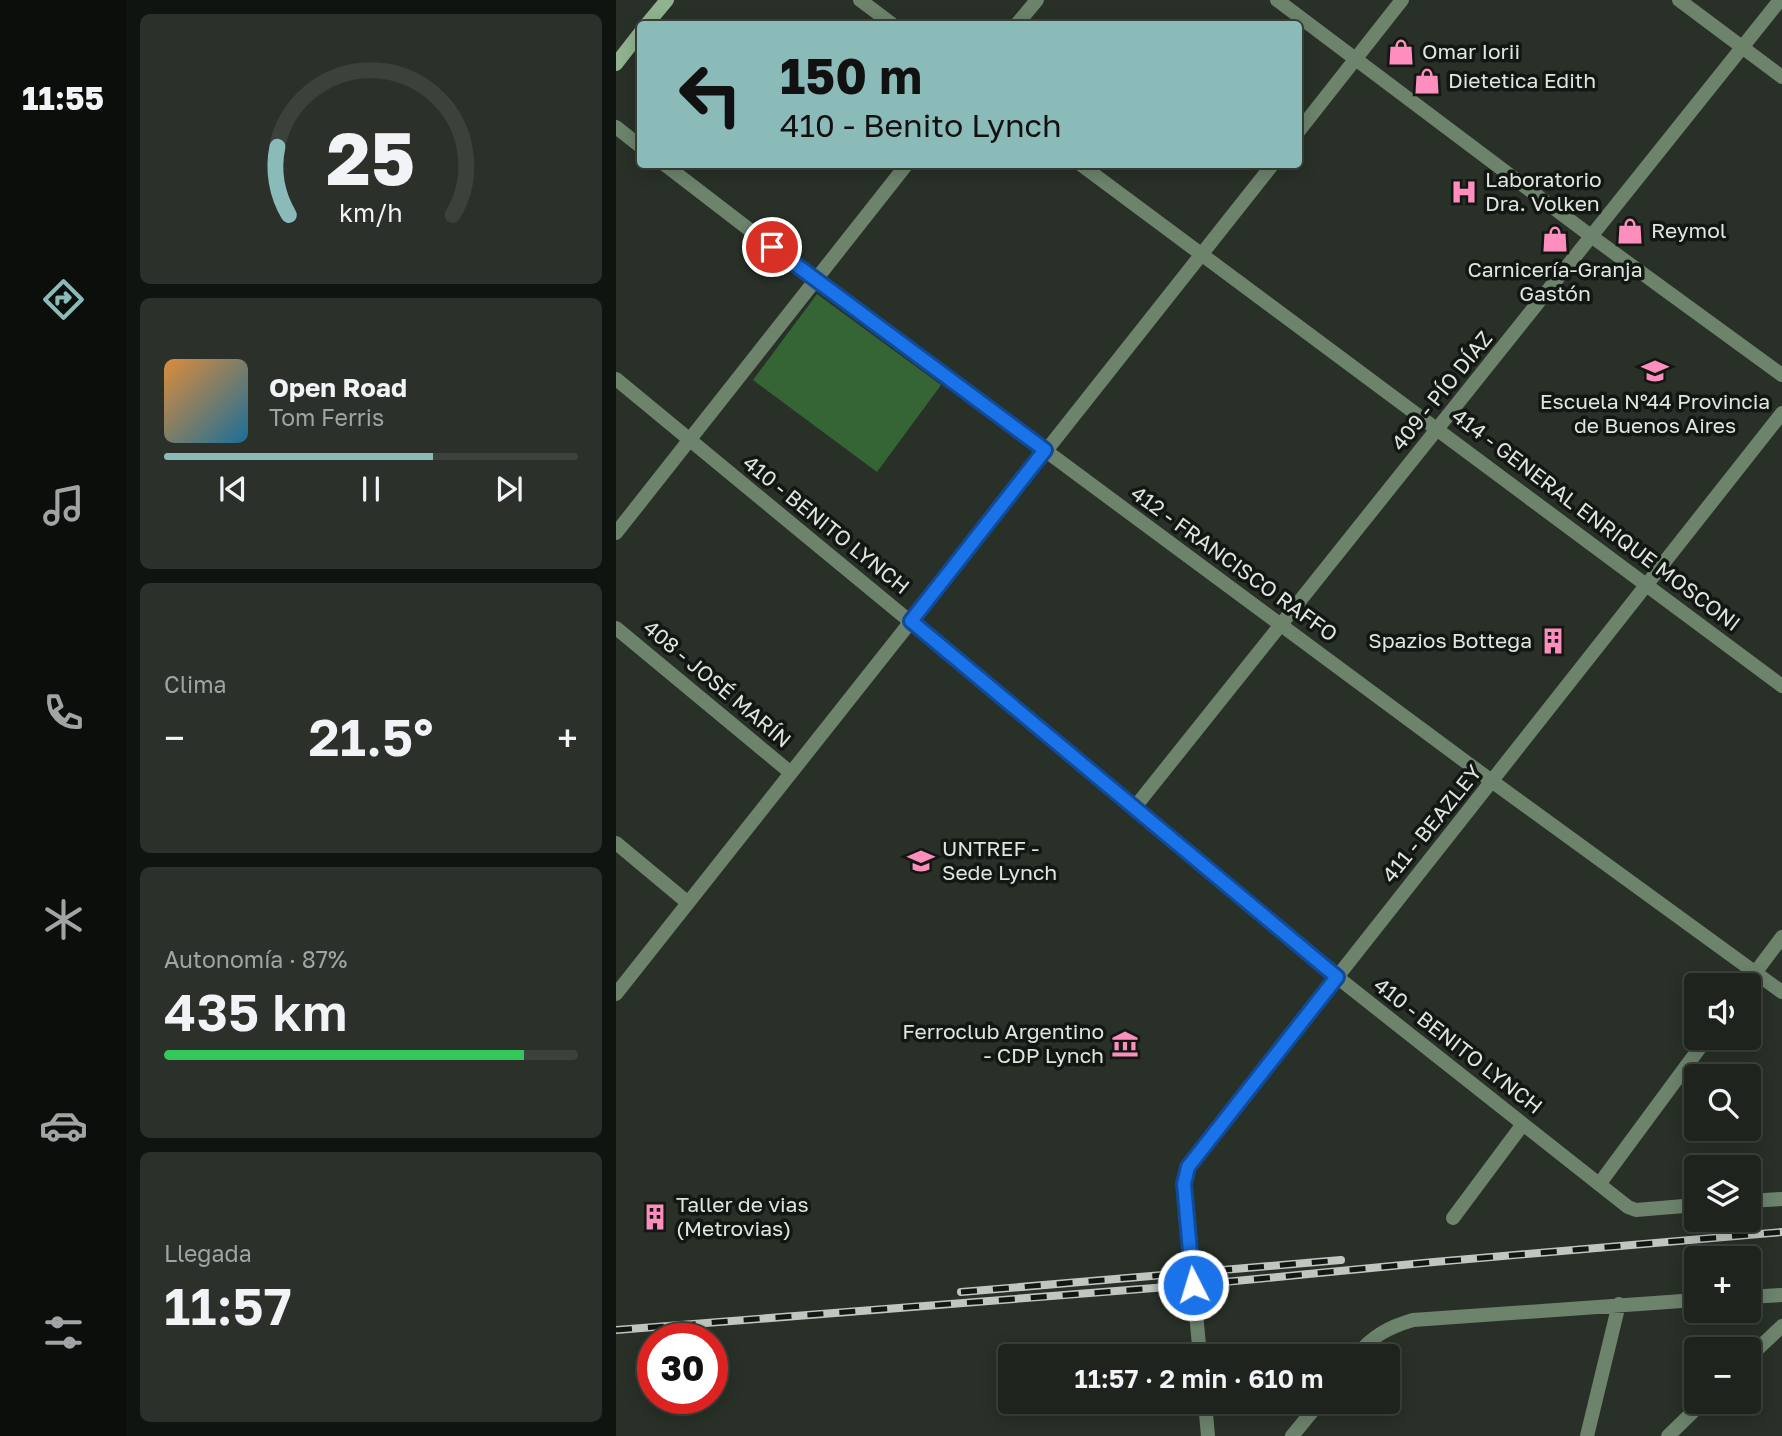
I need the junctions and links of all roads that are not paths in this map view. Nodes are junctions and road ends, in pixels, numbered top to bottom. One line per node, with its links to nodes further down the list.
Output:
1 (667, 0): 8 (main road)
2 (860, 0): 9 (street)
3 (1037, 0): 10 (street)
4 (1277, 0): 13 (street)
5 (1402, 0): 13 (street)
6 (1679, 0): 12 (street)
7 (1780, 0): 12 (street, 409 - PÍO DÍAZ)
8 (650, 21)
9 (888, 21)
10 (1020, 21)
11 (637, 37): 14 (main road)
12 (1742, 48): 15 (street); 23 (street, 409 - PÍO DÍAZ)
13 (1356, 59): 17 (street); 23 (street)
14 (616, 64)
15 (1782, 77)
16 (616, 127): 18 (street)
17 (1302, 127)
18 (637, 144)
19 (669, 168): 25 (street, 412 - FRANCISCO RAFFO)
20 (904, 168): 25 (street)
21 (1085, 168): 24 (street, 414 - GENERAL ENRIQUE MOSCONI)
22 (1270, 168): 24 (street)
23 (1591, 236): 26 (street); 29 (street, 409 - PÍO DÍAZ)
24 (1202, 254): 29 (street, 414 - GENERAL ENRIQUE MOSCONI); 31 (street)
25 (815, 280): 30 (street); 31 (street, 412 - FRANCISCO RAFFO)
26 (1782, 375)
27 (616, 379): 30 (street, 410 - BENITO LYNCH)
28 (1782, 413): 33 (street, 411 - BEAZLEY)
29 (1438, 429): 33 (street, 414 - GENERAL ENRIQUE MOSCONI); 35 (street, 409 - PÍO DÍAZ)
30 (690, 440): 32 (street); 34 (street, 410 - BENITO LYNCH)
31 (1045, 450): 34 (street); 35 (street, 412 - FRANCISCO RAFFO)
32 (616, 533)
33 (1646, 584): 37 (street, 414 - GENERAL ENRIQUE MOSCONI); 39 (street, 411 - BEAZLEY)
34 (911, 621): 38 (street); 40 (street, 410 - BENITO LYNCH)
35 (1282, 624): 39 (street, 412 - FRANCISCO RAFFO); 40 (street, 409 - PÍO DÍAZ)
36 (616, 628): 38 (street, 408 - JOSÉ MARÍN)
37 (1782, 686)
38 (791, 773): 42 (street)
39 (1493, 782): 44 (street, 412 - FRANCISCO RAFFO); 45 (street, 411 - BEAZLEY)
40 (1135, 807): 45 (street, 410 - BENITO LYNCH)
41 (616, 843): 42 (street)
42 (687, 902): 47 (street)
43 (1782, 937): 44 (street)
44 (1756, 972): 46 (street, 412 - FRANCISCO RAFFO)
45 (1337, 977): 49 (street, 410 - BENITO LYNCH); 60 (street, 411 - BEAZLEY)
46 (1782, 992)
47 (616, 994)
48 (1698, 1050): 50 (street)
49 (1523, 1124): 50 (street, 410 - BENITO LYNCH); 54 (street)
50 (1600, 1183): 53 (street, 410 - BENITO LYNCH)
51 (1782, 1199): 52 (street)
52 (1761, 1200)
53 (1684, 1206)
54 (1453, 1218)
55 (1782, 1296): 56 (street)
56 (1761, 1297)
57 (1684, 1301): 58 (street)
58 (1619, 1304): 61 (street); 68 (street)
59 (1782, 1326): 62 (street)
60 (1199, 1344)
61 (1366, 1344)
62 (1761, 1346)
63 (1206, 1414): 66 (street)
64 (1310, 1414): 67 (street)
65 (1691, 1414): 69 (street)
66 (1208, 1436)
67 (1292, 1436)
68 (1587, 1436)
69 (1668, 1436)

